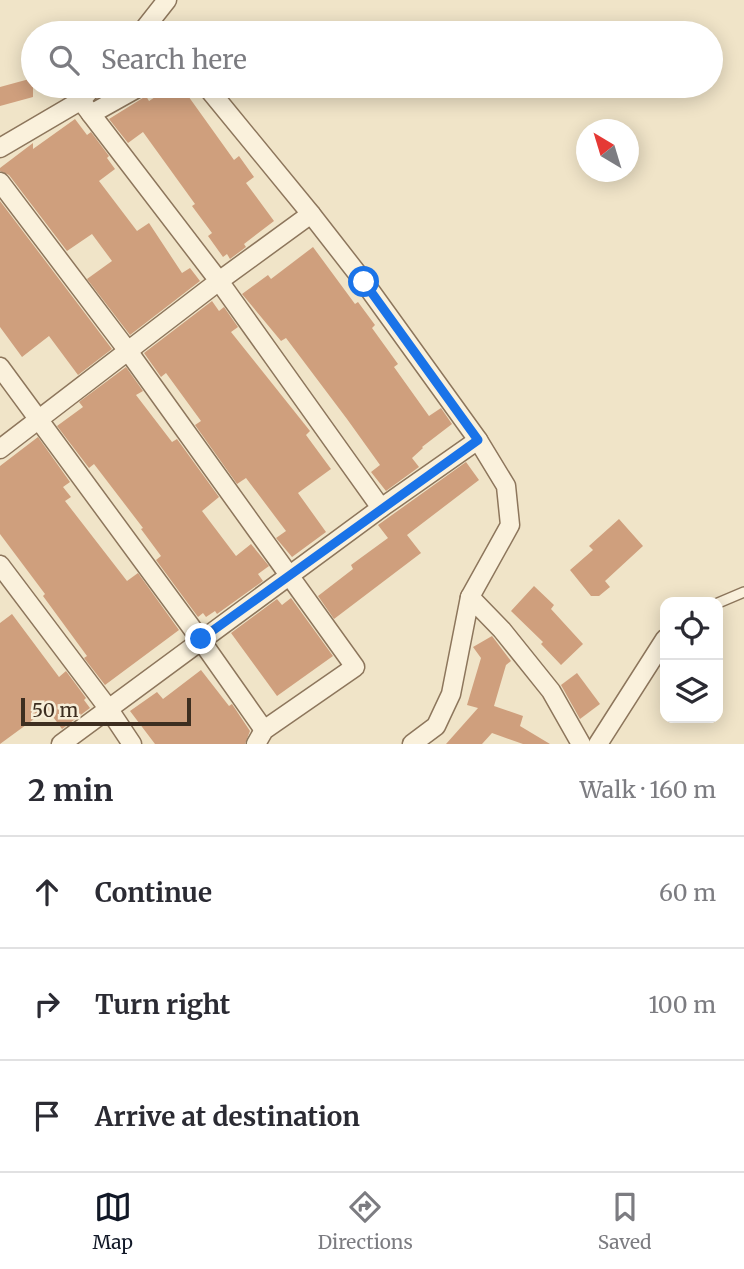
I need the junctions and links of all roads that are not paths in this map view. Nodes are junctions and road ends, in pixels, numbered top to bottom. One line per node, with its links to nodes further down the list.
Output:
1 (167, 0): 2 (street)
2 (150, 21)
3 (89, 98): 6 (street)
4 (110, 98): 6 (street)
5 (216, 98): 9 (street)
6 (86, 107): 7 (street); 10 (street)
7 (0, 148)
8 (0, 182): 11 (street)
9 (311, 214): 10 (street); 14 (street)
10 (219, 281): 11 (street); 16 (street)
11 (128, 351): 13 (street); 18 (street)
12 (0, 367): 13 (street)
13 (39, 419): 15 (street); 22 (street)
14 (478, 440): 16 (street); 20 (street)
15 (0, 449)
16 (381, 509): 18 (street)
17 (0, 565): 24 (street)
18 (289, 574): 22 (street); 25 (street)
19 (744, 592): 21 (lane)
20 (470, 597): 28 (street); 29 (street)
21 (723, 601)
22 (201, 639): 24 (street); 25 (street)
23 (660, 647): 30 (street)
24 (108, 708): 26 (street); 27 (street)
25 (260, 737)
26 (61, 744)
27 (132, 744)
28 (412, 744)
29 (581, 744)
30 (598, 744)

